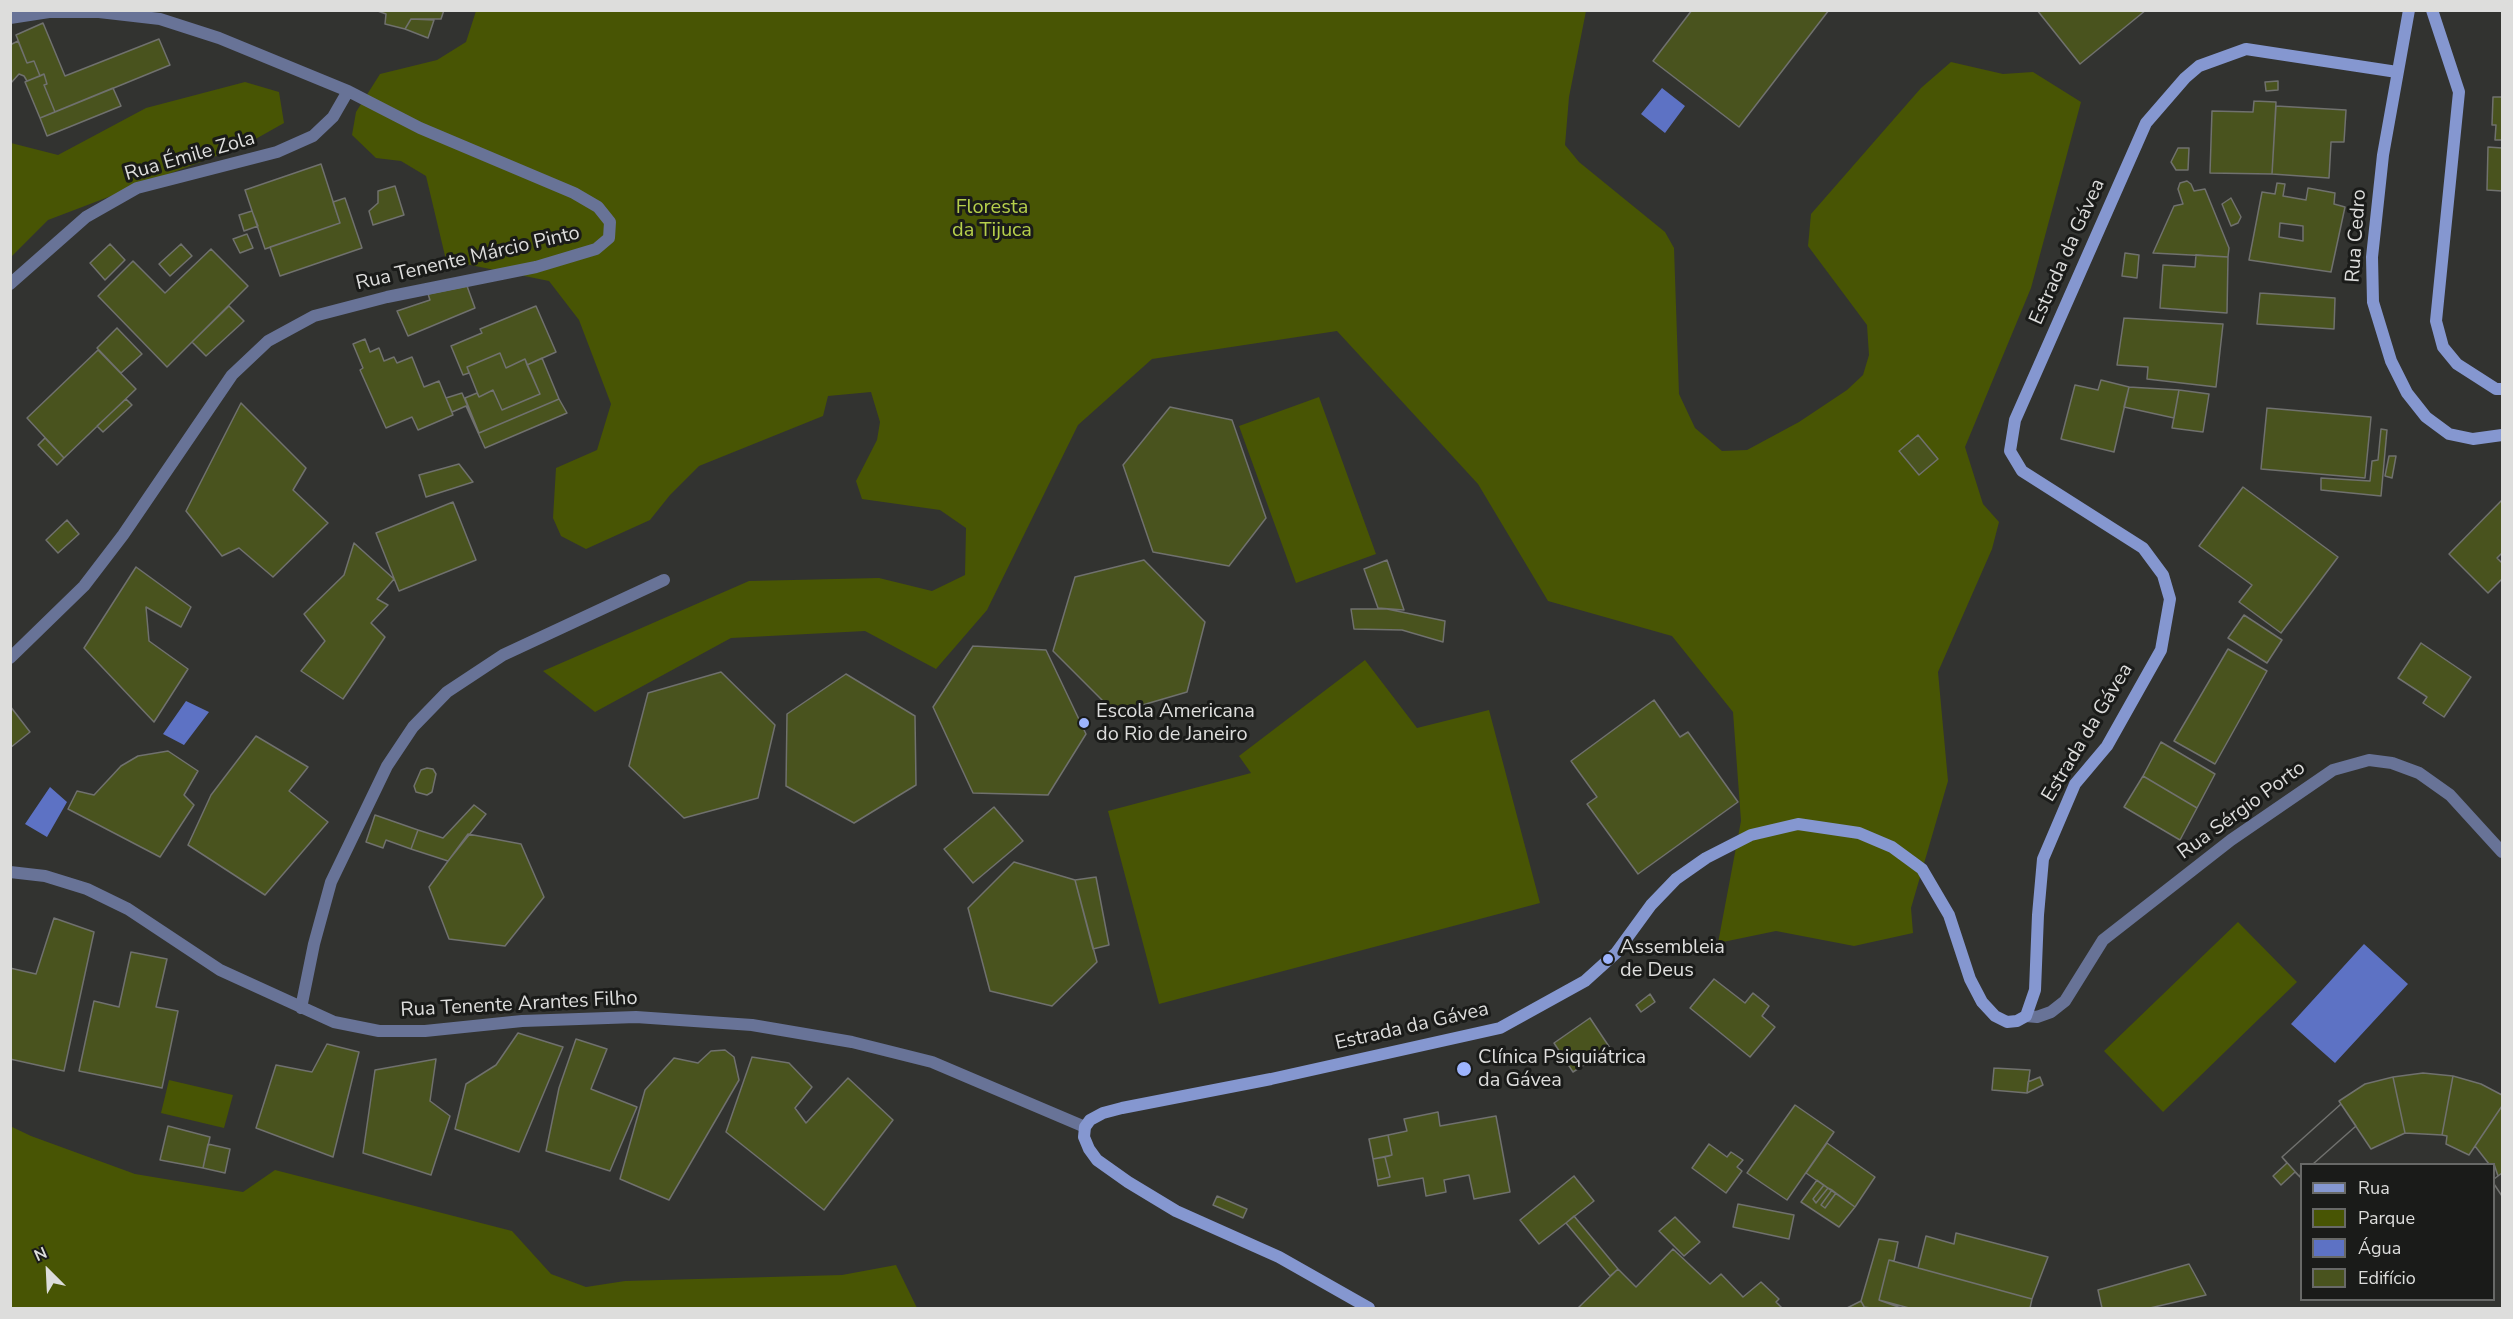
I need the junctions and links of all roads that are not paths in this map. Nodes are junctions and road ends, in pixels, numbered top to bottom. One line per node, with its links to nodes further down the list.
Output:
1 (2409, 10): 4 (street)
2 (2432, 10): 7 (street)
3 (10, 18): 5 (street, Rua Tenente Márcio Pinto)
4 (2397, 72): 8 (street, Rua Cedro); 14 (street, Estrada da Gávea)
5 (348, 91): 6 (street, Rua Émile Zola); 10 (street, Rua Tenente Márcio Pinto)
6 (10, 284)
7 (2502, 389)
8 (2502, 435)
9 (664, 580): 13 (street)
10 (10, 658)
11 (2502, 852): 14 (street, Rua Sérgio Porto)
12 (10, 872): 13 (street, Rua Tenente Arantes Filho)
13 (302, 1008): 15 (street, Rua Tenente Arantes Filho)
14 (2026, 1016): 15 (street, Estrada da Gávea)
15 (1085, 1128): 16 (street)
16 (1368, 1308)

